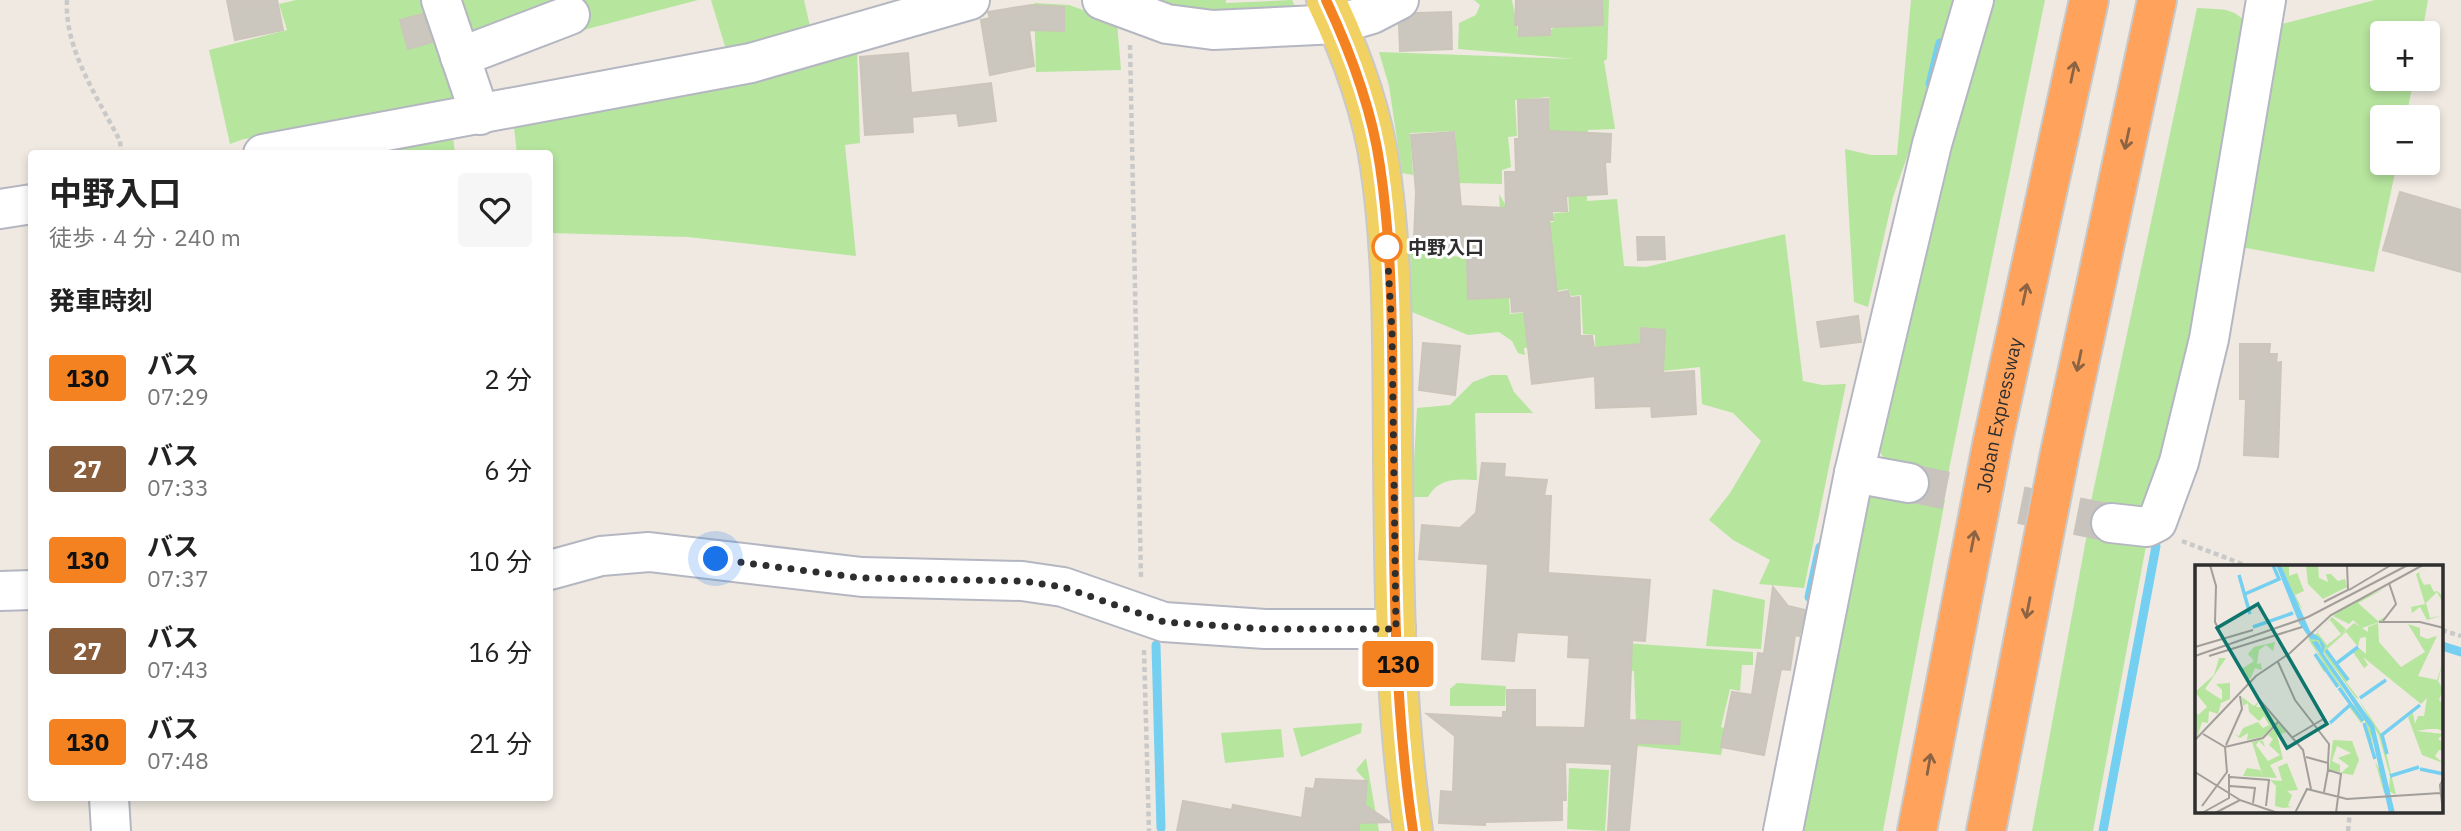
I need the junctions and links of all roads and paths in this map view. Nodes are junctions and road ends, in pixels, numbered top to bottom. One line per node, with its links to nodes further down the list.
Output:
1 (67, 0): 14 (path)
2 (441, 0): 12 (street)
3 (970, 0): 13 (street)
4 (1399, 0): 10 (street)
5 (1974, 0): 18 (street)
6 (2089, 0): 35 (highway, Joban Expressway, one-way to 6)
7 (2157, 0): 36 (highway, one-way to 36)
8 (2266, 0): 20 (street)
9 (1121, 3): 10 (street); 26 (path)
10 (1332, 12): 27 (main road)
11 (570, 15): 12 (street)
12 (460, 57): 13 (street)
13 (480, 115): 15 (street)
14 (121, 150)
15 (285, 150)
16 (28, 205): 17 (street)
17 (0, 209)
18 (1854, 473): 19 (street); 34 (street)
19 (1909, 483)
20 (2157, 522): 21 (street); 22 (path)
21 (2111, 523)
22 (2245, 565)
23 (553, 569): 26 (street)
24 (28, 590): 25 (street)
25 (0, 591)
26 (1142, 616): 27 (street); 32 (path)
27 (1396, 629): 33 (main road)
28 (2444, 631): 29 (path)
29 (2461, 636)
30 (109, 801): 31 (street)
31 (111, 831)
32 (1149, 831)
33 (1413, 831)
34 (1783, 831)
35 (1917, 831)
36 (1986, 831)

